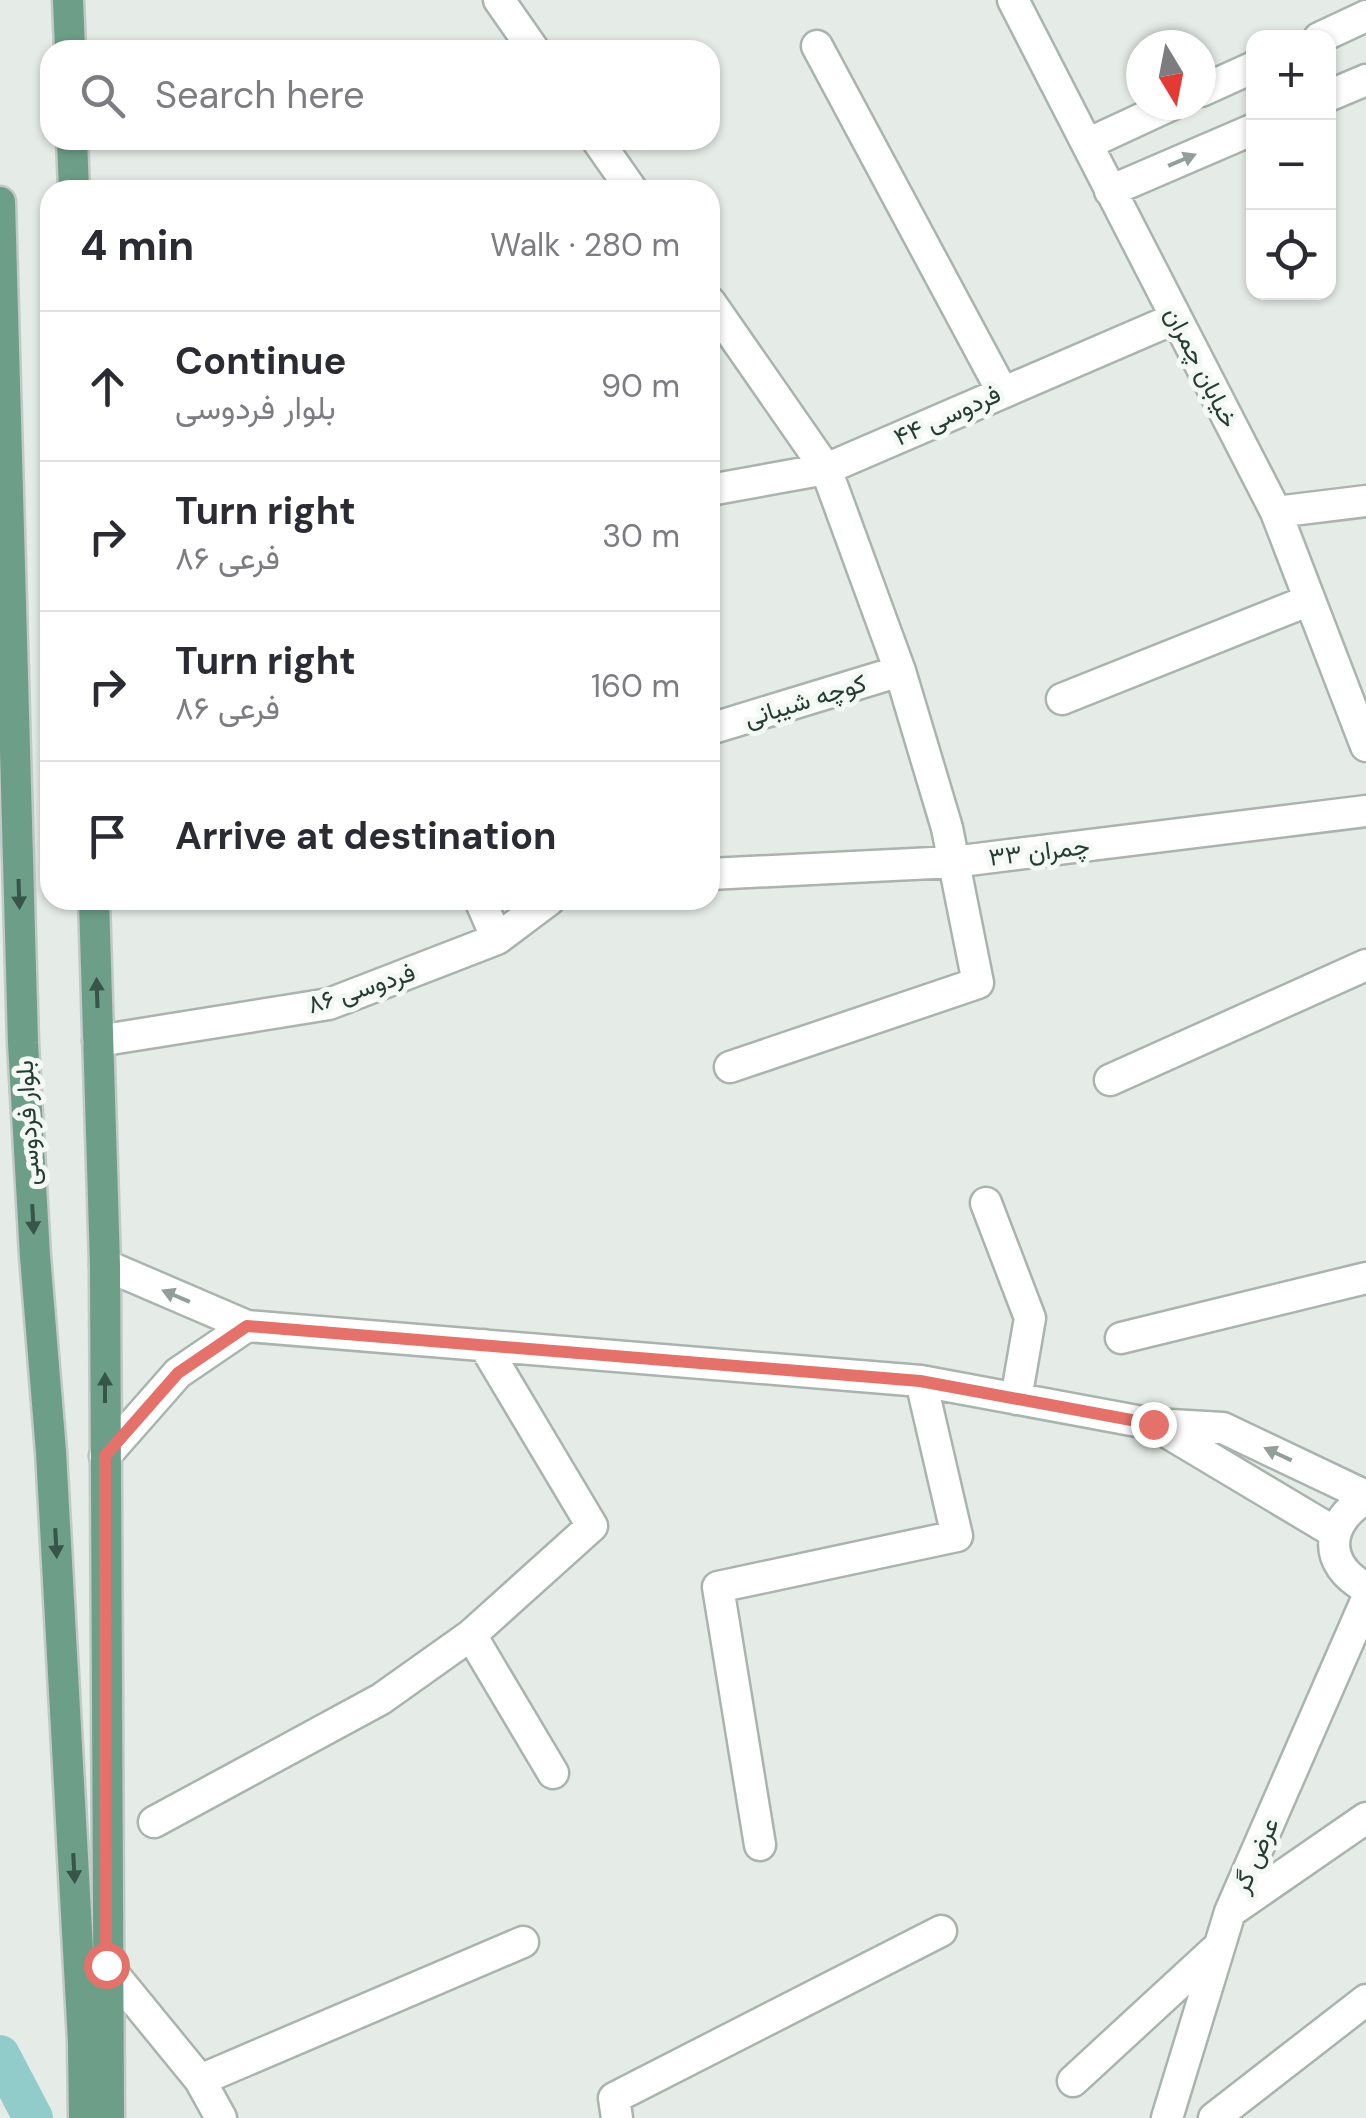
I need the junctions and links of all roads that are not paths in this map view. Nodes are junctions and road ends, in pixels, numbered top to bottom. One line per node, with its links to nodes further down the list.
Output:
1 (68, 0): 6 (main road)
2 (500, 0): 7 (street)
3 (1013, 0): 15 (street, خیابان چمران)
4 (1366, 16): 5 (street)
5 (1336, 30)
6 (70, 40)
7 (527, 40)
8 (817, 46): 24 (street)
9 (1246, 72): 11 (street)
10 (1366, 80): 12 (street)
11 (1216, 85)
12 (1336, 93)
13 (1139, 120): 15 (street)
14 (1246, 132): 20 (street, one-way to 14)
15 (1087, 144): 20 (street, خیابان چمران)
16 (72, 150): 18 (main road)
17 (604, 150): 19 (street)
18 (74, 180)
19 (625, 180)
20 (1110, 190): 23 (street, خیابان چمران)
21 (0, 202): 25 (main road, بلوار فردوسی)
22 (720, 316): 26 (street)
23 (1176, 318): 24 (street, فردوسی ۴۴); 29 (street, خیابان چمران)
24 (1002, 391): 26 (street, فردوسی ۴۴)
25 (4, 466): 71 (main road, بلوار فردوسی, one-way to 71)
26 (826, 468): 27 (street, فردوسی ۴۴); 31 (street)
27 (720, 486)
28 (1366, 501): 29 (street)
29 (1276, 512): 30 (street, خیابان چمران)
30 (1310, 600): 32 (street); 34 (street, خیابان چمران)
31 (900, 671): 33 (street, کوچه شیبانی); 36 (street)
32 (1062, 699)
33 (720, 726)
34 (1366, 746)
35 (1366, 811): 36 (street, چمران ۳۳)
36 (954, 862): 37 (street, چمران ۳۳); 44 (street)
37 (720, 874)
38 (94, 910): 43 (main road, one-way to 38)
39 (484, 910): 41 (street)
40 (535, 910): 41 (street, فردوسی ۸۶)
41 (497, 938): 43 (street, فردوسی ۸۶)
42 (1366, 965): 45 (street)
43 (98, 1041): 47 (main road)
44 (730, 1067)
45 (1110, 1080)
46 (986, 1203): 53 (street)
47 (105, 1265): 49 (street, one-way to 47); 55 (main road, one-way to 47)
48 (1366, 1278): 50 (street)
49 (247, 1326): 51 (street); 55 (street)
50 (1120, 1338)
51 (484, 1345): 52 (street); 60 (street)
52 (920, 1381): 53 (street); 64 (street)
53 (1016, 1399): 54 (street)
54 (1153, 1424): 56 (street, one-way to 54); 57 (street)
55 (105, 1456): 69 (main road)
56 (1366, 1497): 57 (street)
57 (1334, 1532): 58 (street)
58 (1366, 1588)
59 (1366, 1601): 65 (street, عرض گر)
60 (471, 1635): 61 (street); 63 (street)
61 (553, 1774)
62 (1366, 1818): 65 (street)
63 (154, 1822)
64 (760, 1845)
65 (1230, 1912): 68 (street, عرض گر)
66 (940, 1930): 77 (street)
67 (523, 1942): 72 (street)
68 (1217, 1949): 73 (street); 78 (street, عرض گر)
69 (106, 1965): 71 (main road); 72 (street)
70 (1366, 2000): 79 (street)
71 (95, 2044): 74 (main road); 75 (main road)
72 (200, 2080): 76 (street)
73 (1072, 2081)
74 (84, 2118)
75 (108, 2118)
76 (221, 2118)
77 (617, 2118)
78 (1167, 2118)
79 (1214, 2118)

